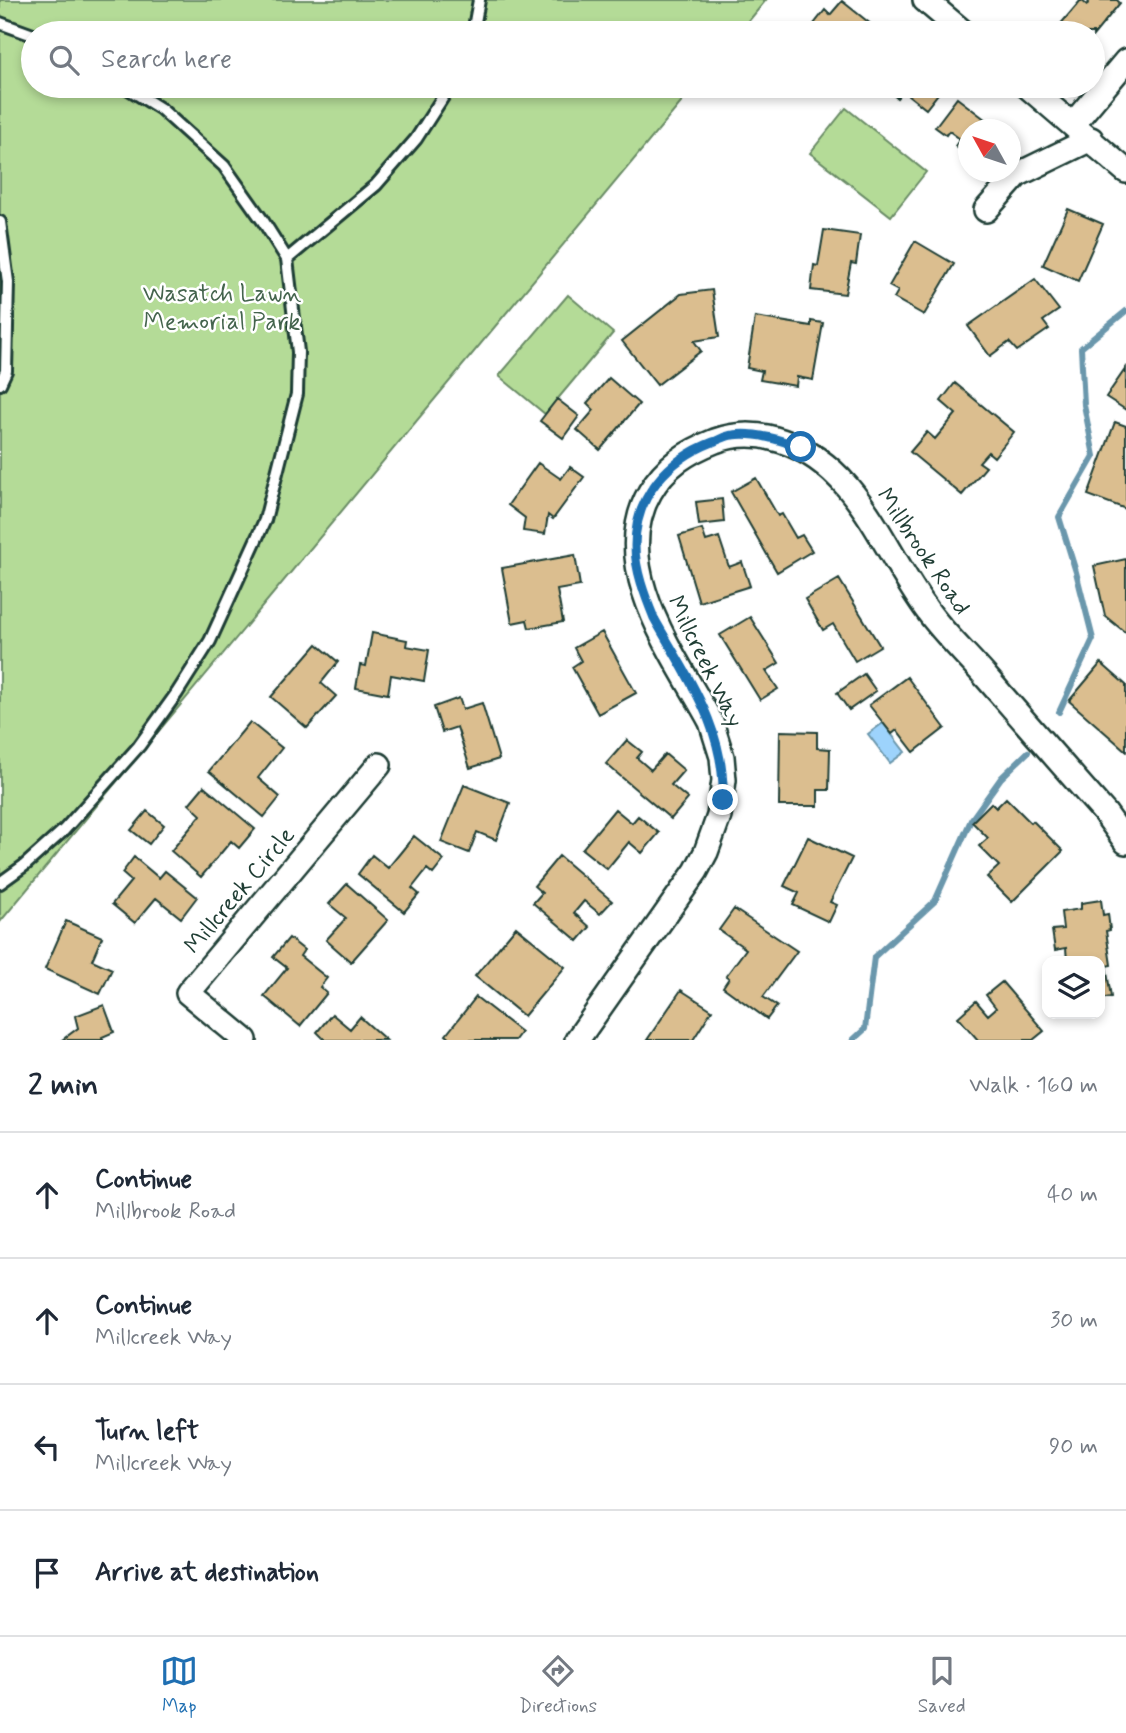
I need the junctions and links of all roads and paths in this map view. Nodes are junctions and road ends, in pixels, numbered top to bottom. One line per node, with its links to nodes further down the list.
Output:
1 (479, 0): 3 (lane)
2 (925, 0): 4 (street)
3 (475, 21)
4 (950, 21)
5 (0, 23): 6 (lane)
6 (21, 31)
7 (1126, 61): 8 (street)
8 (1105, 86)
9 (143, 98): 18 (lane)
10 (442, 98): 18 (lane)
11 (1042, 98): 13 (street)
12 (1095, 98): 13 (street)
13 (1073, 124): 14 (street)
14 (1091, 139): 15 (street); 16 (street)
15 (1126, 172)
16 (986, 210)
17 (1, 230): 19 (lane)
18 (287, 259): 23 (lane)
19 (0, 384)
20 (691, 450): 22 (street, Millbrook Road); 25 (street, Millcreek Way)
21 (379, 765): 24 (street, Millcreek Circle)
22 (1126, 842)
23 (0, 884)
24 (245, 1040)
25 (577, 1040)

